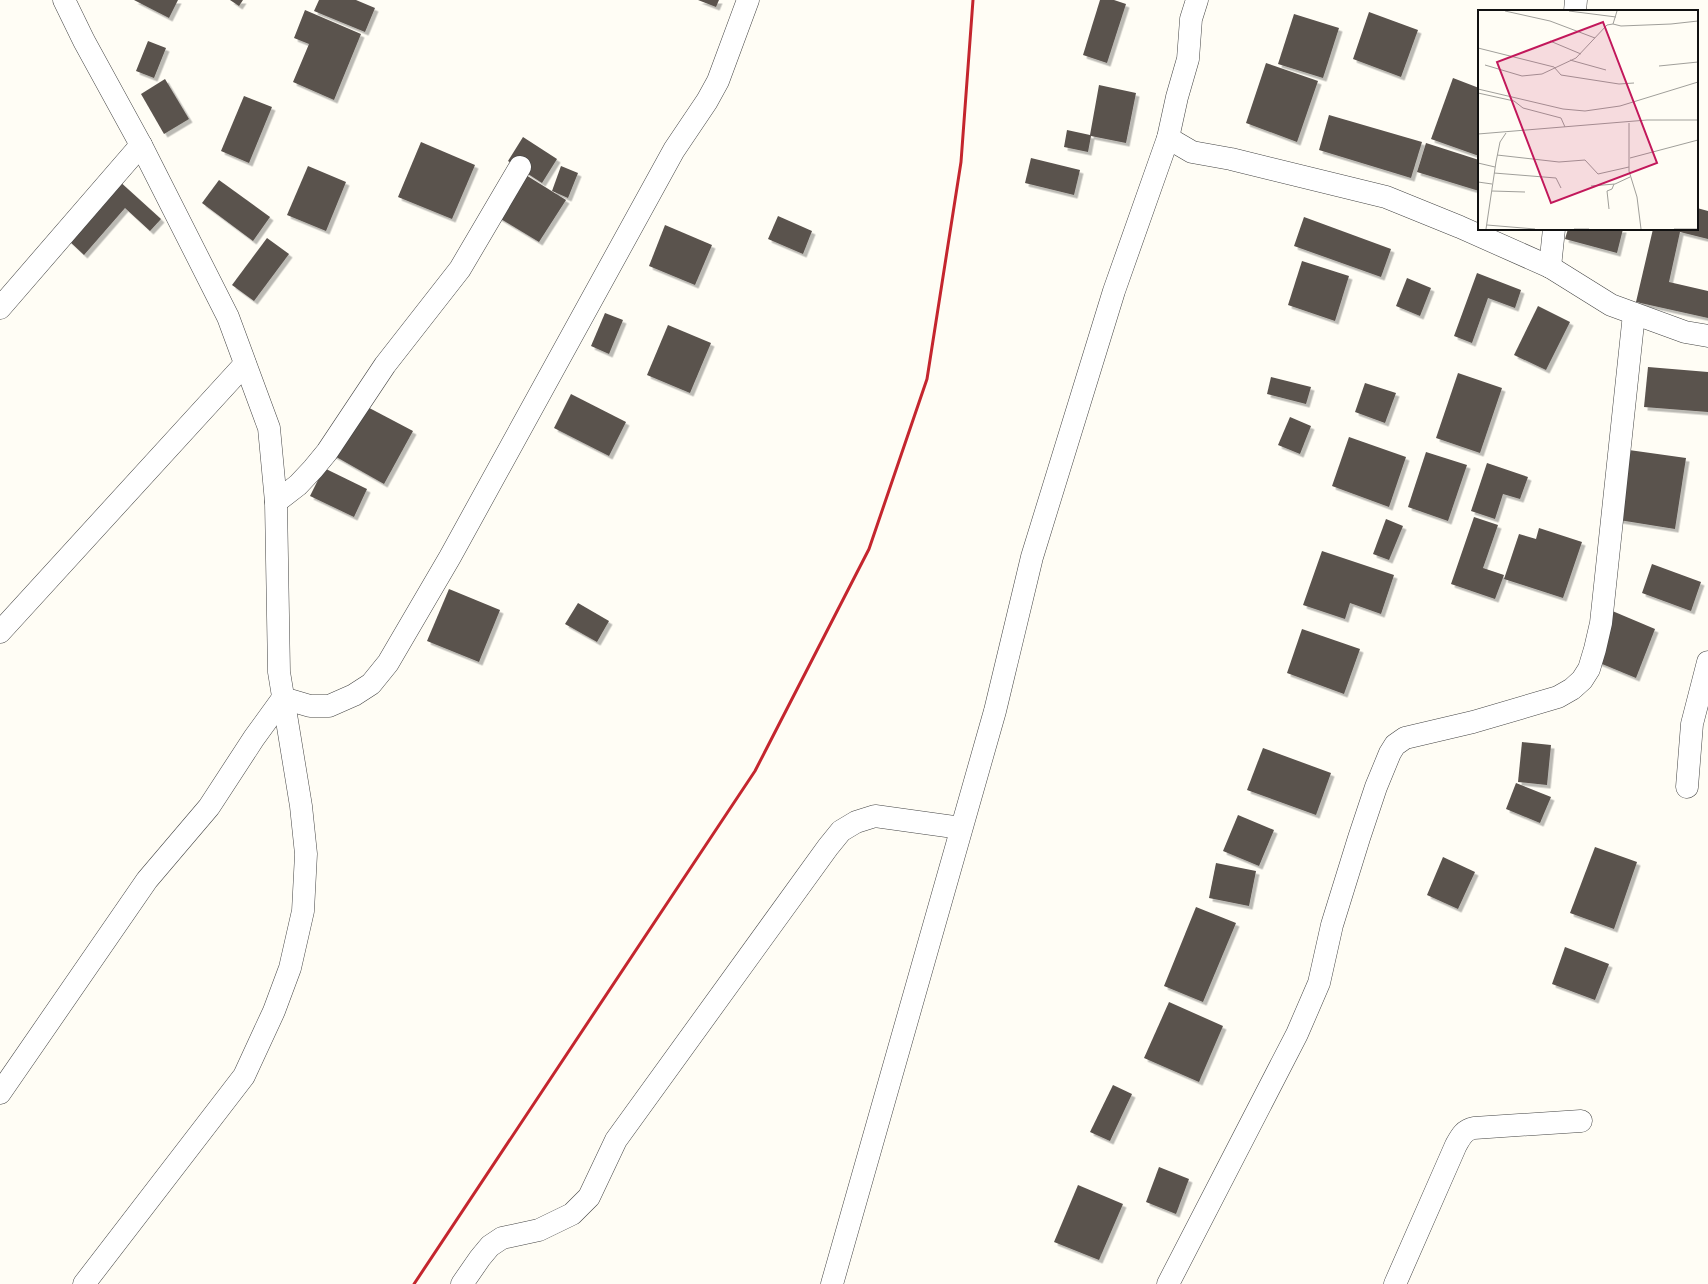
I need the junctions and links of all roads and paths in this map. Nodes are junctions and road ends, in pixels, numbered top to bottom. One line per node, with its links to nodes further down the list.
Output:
1 (64, 0): 7 (street)
2 (748, 0): 18 (street)
3 (1197, 0): 6 (street)
4 (1576, 0): 5 (street)
5 (1575, 10)
6 (1168, 138): 10 (street); 20 (street)
7 (141, 145): 11 (street); 14 (street)
8 (520, 167): 15 (street)
9 (1554, 230): 10 (street)
10 (1550, 268): 12 (street)
11 (0, 308)
12 (1634, 314): 13 (street); 26 (street)
13 (1708, 336)
14 (244, 364): 15 (street); 16 (street)
15 (276, 502): 18 (street)
16 (0, 632)
17 (1708, 662): 19 (street)
18 (283, 698): 21 (street); 23 (street)
19 (1687, 788)
20 (961, 828): 24 (street); 25 (street)
21 (0, 1093)
22 (1581, 1122): 27 (street)
23 (84, 1284)
24 (462, 1284)
25 (832, 1284)
26 (1168, 1284)
27 (1395, 1284)

